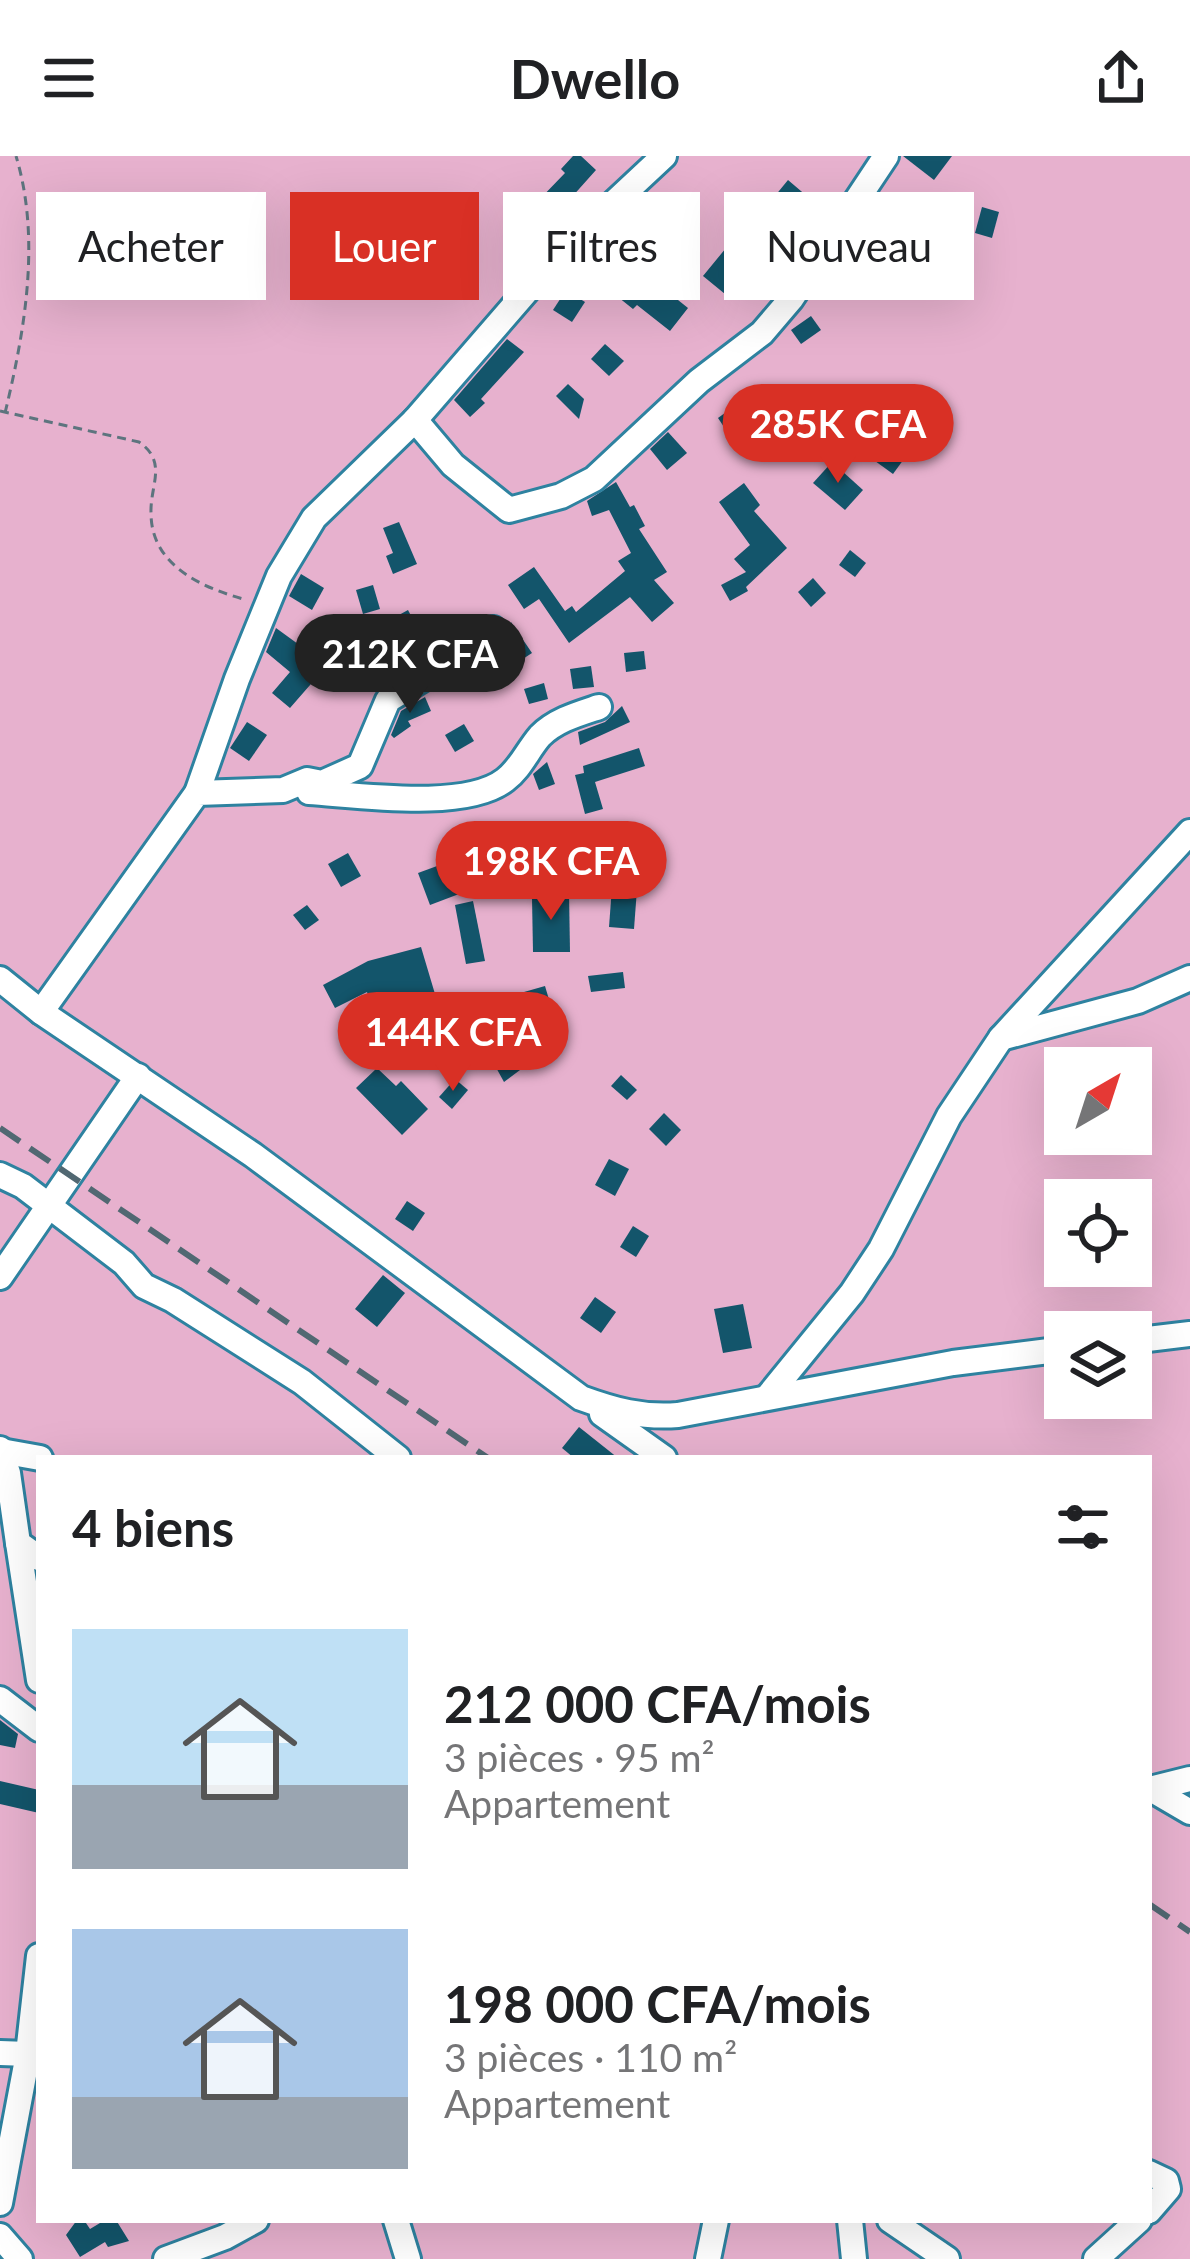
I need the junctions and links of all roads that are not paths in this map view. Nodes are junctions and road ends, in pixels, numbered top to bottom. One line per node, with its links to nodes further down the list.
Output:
1 (664, 156): 3 (street)
2 (886, 156): 3 (street)
3 (415, 419): 7 (street)
4 (493, 629): 6 (street)
5 (599, 707): 6 (street)
6 (283, 790): 7 (street)
7 (197, 793): 11 (street)
8 (1190, 832): 12 (street)
9 (1190, 978): 12 (street)
10 (0, 979): 11 (street)
11 (41, 1012): 13 (street)
12 (1001, 1038): 20 (street)
13 (138, 1076): 15 (street); 21 (street)
14 (0, 1175): 15 (street)
15 (50, 1208): 16 (street); 23 (street)
16 (0, 1277)
17 (1190, 1334): 18 (street)
18 (1152, 1338)
19 (1044, 1352): 20 (street)
20 (770, 1395): 21 (street)
21 (581, 1398): 24 (street)
22 (1, 1450): 25 (street); 26 (street)
23 (394, 1455)
24 (660, 1455)
25 (36, 1457)
26 (29, 1550): 27 (street)
27 (36, 1641)
28 (0, 1699): 29 (street)
29 (36, 1727)
30 (1190, 1779): 31 (street)
31 (1152, 1788)
32 (1152, 1789): 33 (street)
33 (1190, 1812)
34 (36, 1983): 36 (street)
35 (0, 2053): 36 (street)
36 (28, 2054): 38 (street)
37 (1152, 2174): 39 (street)
38 (0, 2203)
39 (1152, 2208)
40 (251, 2223): 48 (street)
41 (397, 2223): 49 (street)
42 (715, 2223): 50 (street)
43 (850, 2223): 51 (street)
44 (894, 2223): 52 (street)
45 (1136, 2223): 53 (street)
46 (0, 2236): 47 (street)
47 (20, 2259)
48 (166, 2259)
49 (408, 2259)
50 (708, 2259)
51 (854, 2259)
52 (947, 2259)
53 (1096, 2259)

